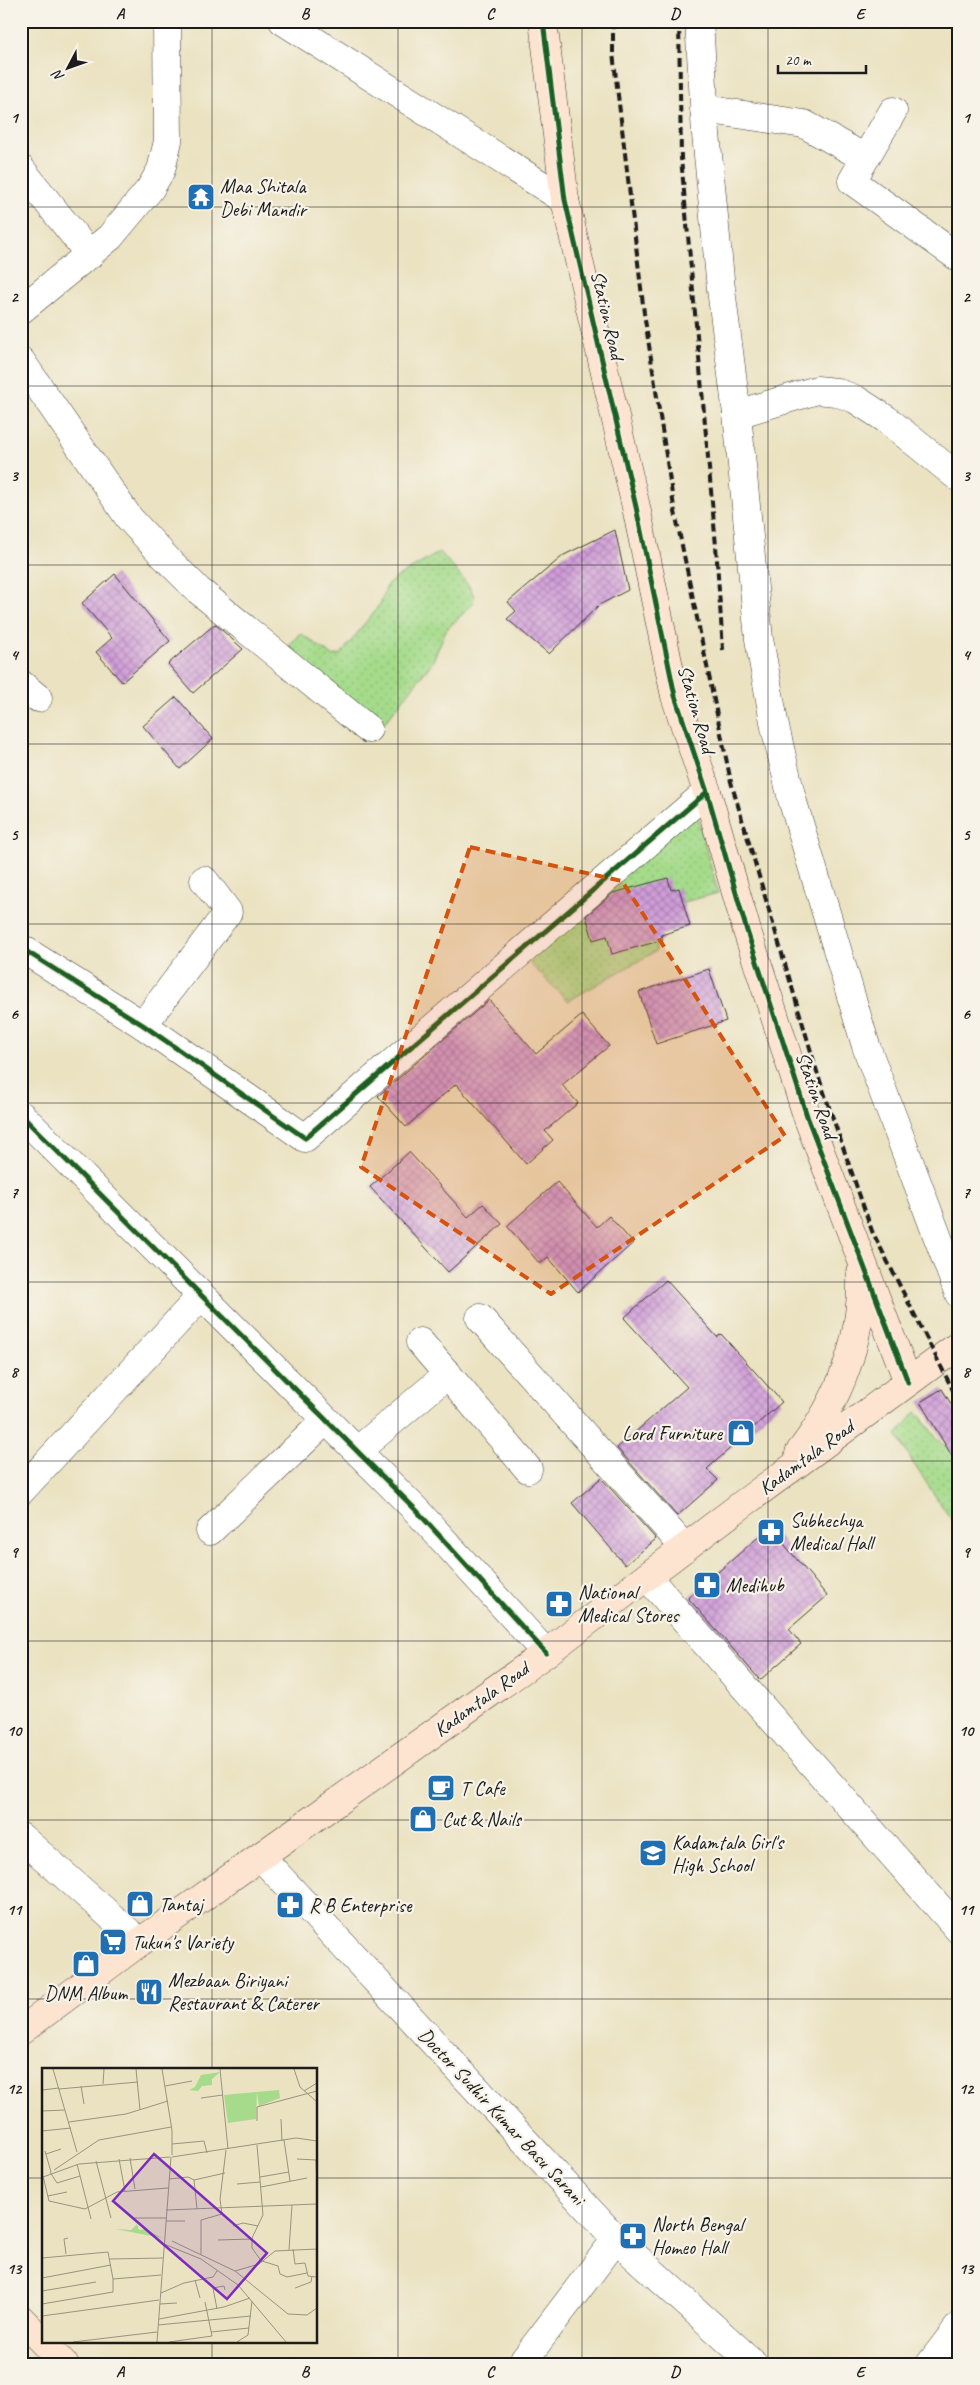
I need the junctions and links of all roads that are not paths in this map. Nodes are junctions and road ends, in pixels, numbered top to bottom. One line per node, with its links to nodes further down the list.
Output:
1 (167, 21): 10 (street)
2 (283, 21): 9 (street)
3 (543, 21): 9 (street, Station Road)
4 (699, 21): 5 (street)
5 (704, 109): 7 (street); 14 (street)
6 (893, 111): 7 (street)
7 (865, 158): 11 (street)
8 (21, 169): 10 (street)
9 (565, 200): 17 (street, Station Road)
10 (90, 254): 12 (street)
11 (959, 258)
12 (21, 310)
13 (21, 361): 16 (street)
14 (737, 414): 15 (street); 23 (street)
15 (959, 478)
16 (368, 729)
17 (707, 792): 20 (street); 22 (street, Station Road)
18 (204, 880): 20 (street)
19 (21, 948): 20 (street)
20 (143, 1025)
21 (21, 1115): 24 (street)
22 (860, 1261): 29 (street, Station Road); 34 (street)
23 (959, 1294)
24 (200, 1296): 30 (street); 33 (street)
25 (480, 1318): 36 (street)
26 (420, 1342): 28 (street)
27 (959, 1345): 29 (street, Kadamtala Road)
28 (448, 1374): 31 (street); 32 (street)
29 (908, 1382): 34 (street, Kadamtala Road)
30 (326, 1420): 31 (street); 35 (street)
31 (357, 1451): 38 (street)
32 (528, 1469)
33 (21, 1491)
34 (744, 1503): 36 (street, Kadamtala Road)
35 (210, 1531)
36 (685, 1548): 37 (street, Kadamtala Road)
37 (647, 1577): 38 (street, Kadamtala Road); 41 (street)
38 (546, 1653): 40 (street, Kadamtala Road)
39 (21, 1837): 42 (street)
40 (261, 1856): 42 (street, Kadamtala Road); 44 (street, Doctor Sudhir Kumar Basu Sarani)
41 (959, 1930)
42 (140, 1942): 43 (street, Kadamtala Road)
43 (21, 2031)
44 (616, 2239): 50 (street, Doctor Sudhir Kumar Basu Sarani); 53 (street)
45 (21, 2319): 47 (street)
46 (959, 2326): 54 (street)
47 (42, 2341)
48 (43, 2342): 52 (street)
49 (21, 2345): 51 (street)
50 (746, 2361)
51 (40, 2364)
52 (64, 2364)
53 (521, 2364)
54 (930, 2364)

